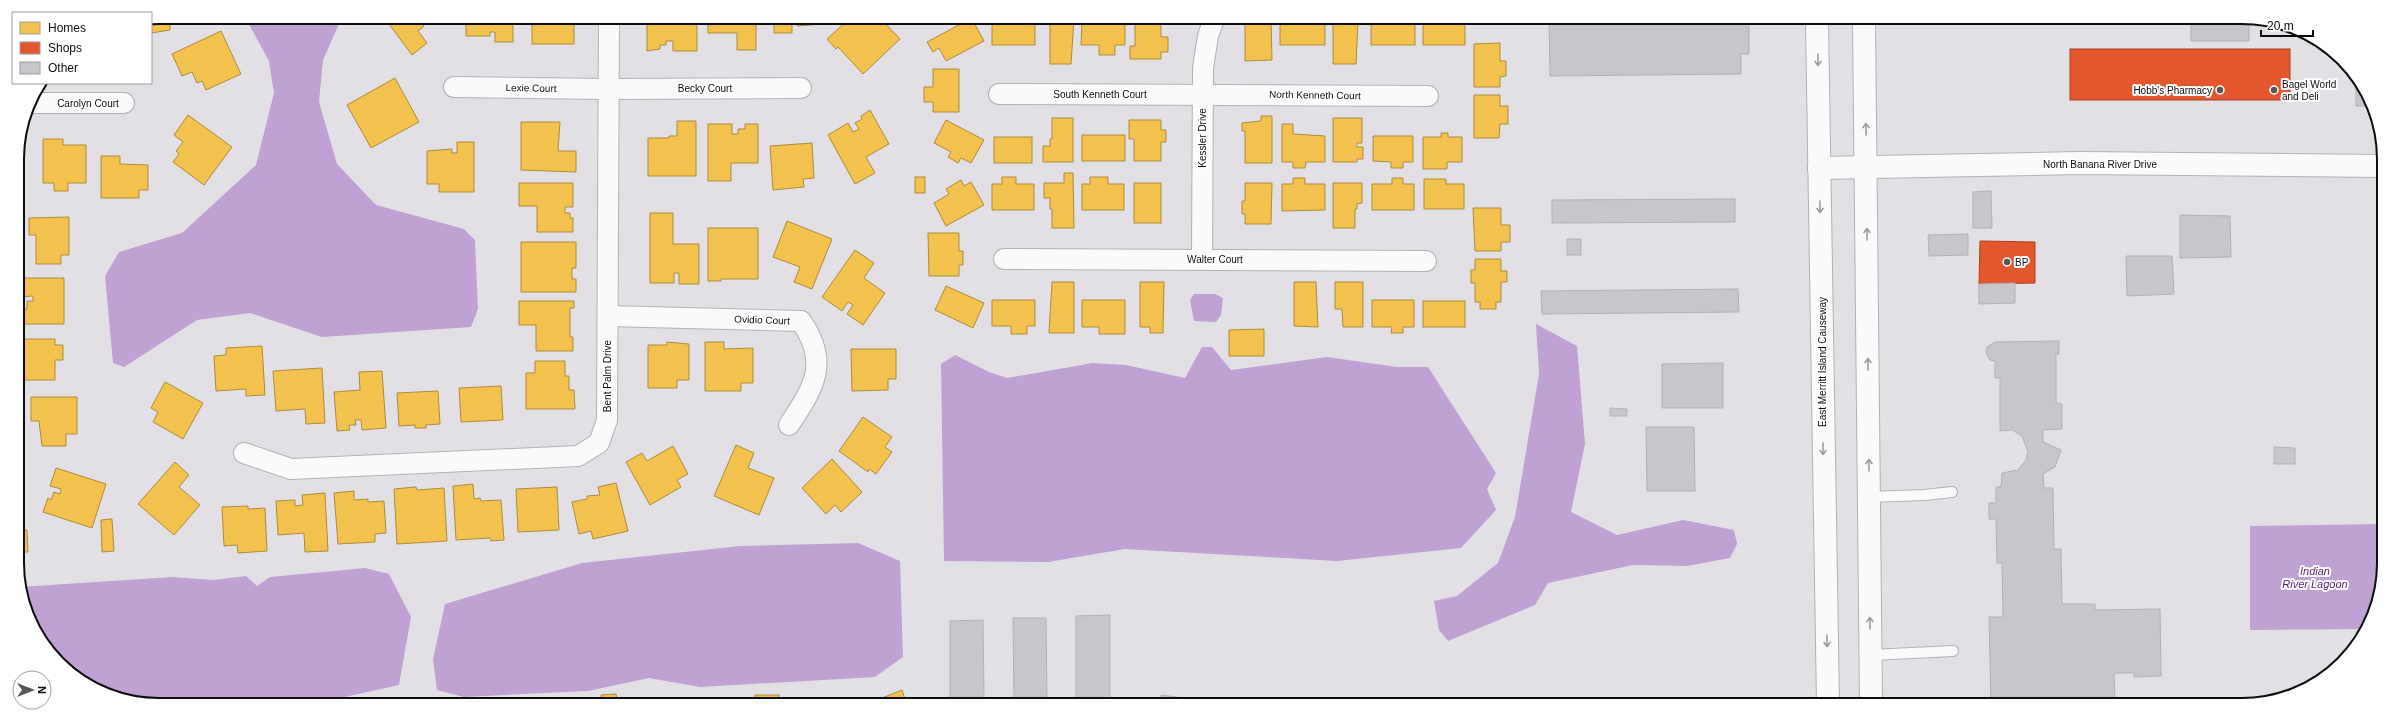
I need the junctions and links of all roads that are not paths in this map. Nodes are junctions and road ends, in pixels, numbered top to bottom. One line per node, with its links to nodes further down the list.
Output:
1 (609, 24): 7 (street, Bent Palm Drive)
2 (1212, 24): 9 (street, Kessler Drive)
3 (1817, 24): 14 (main road, East Merritt Island Causeway, one-way to 14)
4 (1864, 24): 15 (main road, one-way to 4)
5 (454, 87): 7 (street, Lexie Court)
6 (801, 88): 7 (street, Becky Court)
7 (609, 89): 19 (street, Bent Palm Drive)
8 (999, 94): 9 (street, South Kenneth Court)
9 (1202, 94): 10 (street, North Kenneth Court); 17 (street, Kessler Drive)
10 (1428, 96)
11 (36, 103): 12 (street, Carolyn Court)
12 (124, 103)
13 (2377, 166): 15 (main road, North Banana River Drive)
14 (1820, 168): 15 (main road, North Banana River Drive); 26 (main road, East Merritt Island Causeway, one-way to 26)
15 (1867, 168): 23 (main road, one-way to 15)
16 (1004, 259): 17 (street, Walter Court)
17 (1202, 259): 18 (street, Walter Court)
18 (1426, 261)
19 (608, 316): 20 (street, Ovidio Court); 21 (street, Bent Palm Drive)
20 (789, 425)
21 (244, 453)
22 (1952, 492): 23 (lane)
23 (1869, 497): 25 (main road, one-way to 23)
24 (1952, 651): 25 (lane)
25 (1871, 654): 27 (main road)
26 (1828, 698)
27 (1871, 698)

